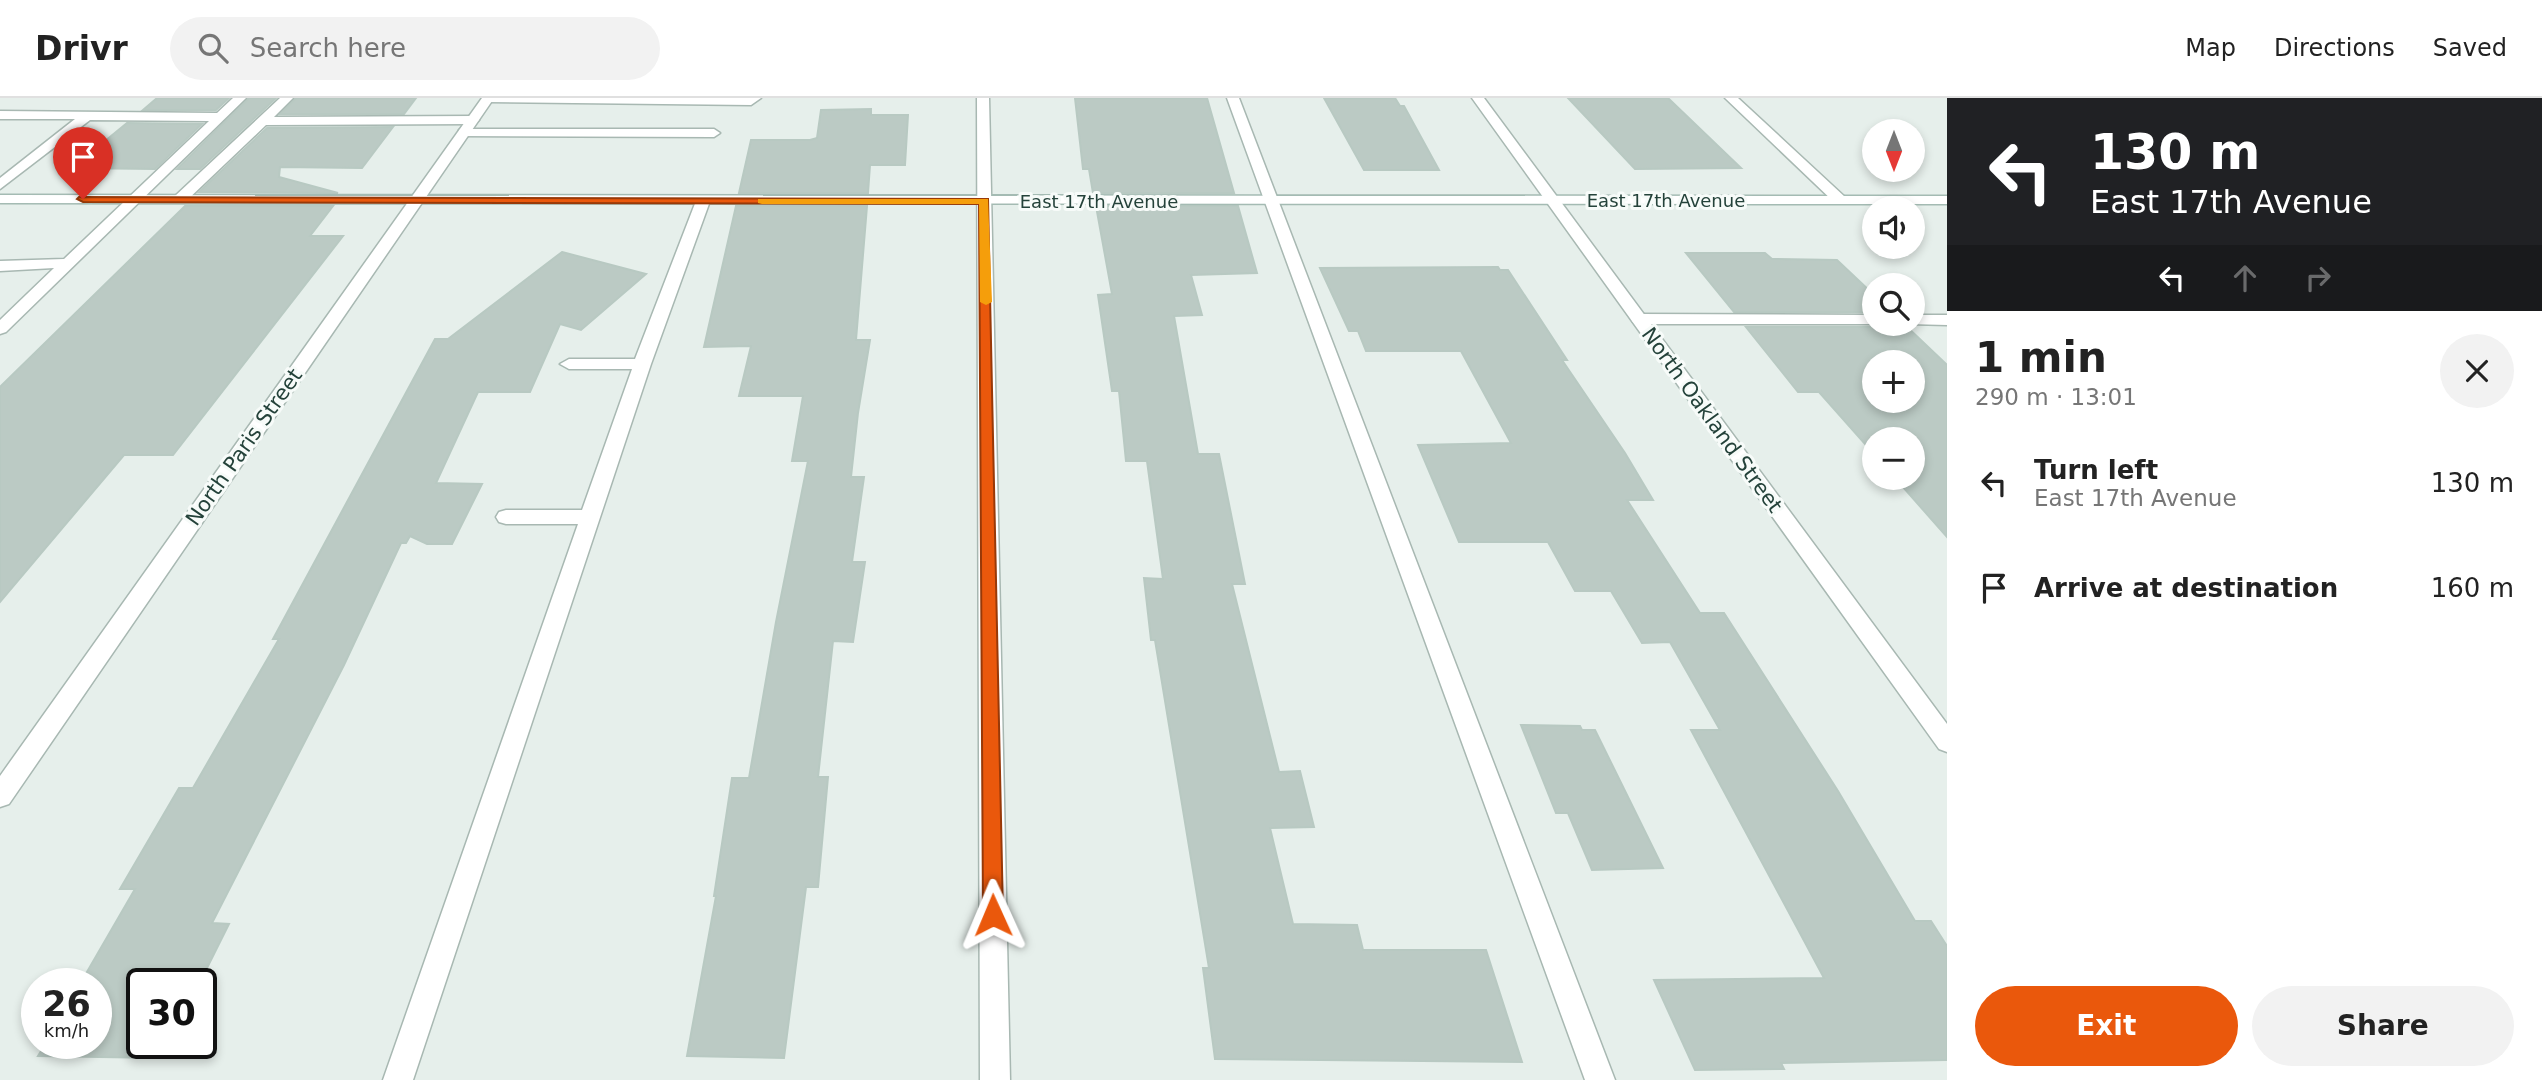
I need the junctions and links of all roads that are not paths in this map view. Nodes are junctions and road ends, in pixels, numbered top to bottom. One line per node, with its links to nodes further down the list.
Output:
1 (240, 98): 11 (street)
2 (287, 98): 13 (street)
3 (488, 98): 4 (street); 12 (street, North Paris Street)
4 (755, 98)
5 (983, 98): 25 (street)
6 (1233, 98): 26 (street)
7 (1478, 98): 21 (street, North Oakland Street)
8 (1731, 98): 22 (street)
9 (0, 115): 10 (street)
10 (87, 116): 11 (street); 16 (street)
11 (221, 117): 18 (street)
12 (473, 120): 13 (street); 14 (street, North Paris Street)
13 (266, 121): 19 (street)
14 (464, 132): 15 (street); 20 (street, North Paris Street)
15 (714, 132)
16 (0, 185)
17 (0, 199): 18 (street, East 17th Avenue)
18 (138, 199): 19 (street, East 17th Avenue); 27 (street)
19 (180, 199): 20 (street, East 17th Avenue)
20 (416, 200): 24 (street, East 17th Avenue); 39 (street, North Paris Street)
21 (1552, 200): 22 (street, East 17th Avenue); 26 (street, East 17th Avenue); 29 (street, North Oakland Street)
22 (1840, 200): 23 (street, East 17th Avenue)
23 (1947, 200)
24 (703, 201): 25 (street, East 17th Avenue); 35 (street)
25 (985, 201): 26 (street, East 17th Avenue); 41 (street)
26 (1271, 201): 42 (street)
27 (70, 263): 28 (street); 33 (street)
28 (0, 266)
29 (1639, 319): 30 (street); 38 (street, North Oakland Street)
30 (1862, 320)
31 (1925, 320): 32 (street)
32 (1947, 320)
33 (0, 329)
34 (569, 364): 35 (street)
35 (642, 364): 37 (street)
36 (506, 517): 37 (street)
37 (590, 517): 40 (street)
38 (1947, 742)
39 (0, 796)
40 (398, 1080)
41 (995, 1080)
42 (1600, 1080)

